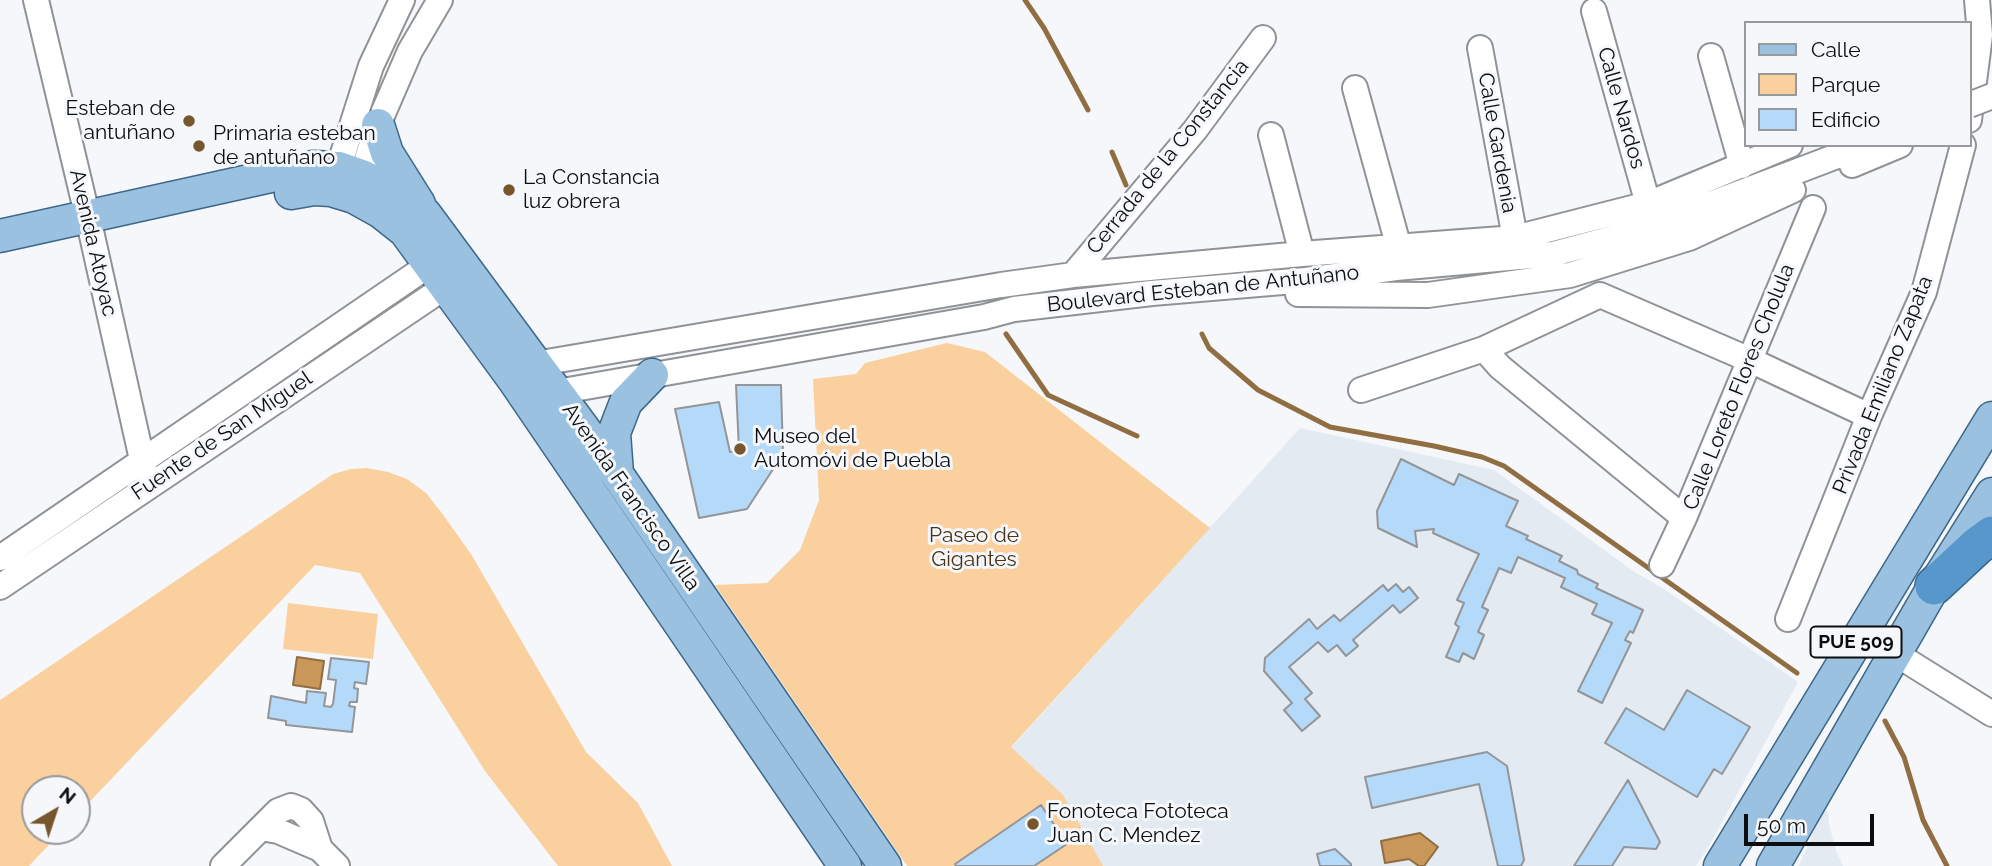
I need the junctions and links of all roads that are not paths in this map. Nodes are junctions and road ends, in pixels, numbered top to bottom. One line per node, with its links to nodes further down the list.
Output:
1 (36, 0): 24 (street, Avenida Atoyac)
2 (402, 0): 20 (street)
3 (440, 0): 13 (street)
4 (1977, 0): 9 (street)
5 (1594, 11): 21 (street, Calle Nardos)
6 (1263, 38): 30 (street, Cerrada de la Constancia)
7 (1480, 48): 26 (street, Calle Gardenia)
8 (1711, 56): 19 (street)
9 (1979, 64): 12 (street)
10 (1355, 88): 27 (street)
11 (1992, 96): 12 (street, bridge)
12 (1974, 113)
13 (378, 125): 20 (street); 23 (main road)
14 (1271, 135): 29 (street)
15 (1785, 147): 19 (street, Boulevard Esteban de Antuñano)
16 (1861, 147): 32 (street, Boulevard Esteban de Antuñano)
17 (1895, 147): 32 (street)
18 (1962, 147): 39 (street, Privada Emiliano Zapata)
19 (1742, 166): 21 (street, Boulevard Esteban de Antuñano)
20 (346, 183): 23 (main road, Avenida Francisco Villa); 24 (main road); 31 (main road, Avenida Francisco Villa)
21 (1648, 204): 26 (street, Boulevard Esteban de Antuñano)
22 (1813, 208): 34 (street, Calle Loreto Flores Cholula)
23 (425, 214): 35 (main road, Avenida Francisco Villa)
24 (89, 223): 25 (main road); 28 (main road); 41 (street, Avenida Atoyac)
25 (0, 236)
26 (1515, 237): 27 (street, Boulevard Esteban de Antuñano)
27 (1399, 248): 29 (street, Boulevard Esteban de Antuñano)
28 (0, 252)
29 (1302, 254): 30 (street, Boulevard Esteban de Antuñano)
30 (1073, 275): 35 (street, Boulevard Esteban de Antuñano)
31 (437, 276): 35 (main road, Avenida Francisco Villa); 41 (street, Fuente de San Miguel); 43 (street, Fuente de San Miguel)
32 (1260, 284): 36 (street, Boulevard Esteban de Antuñano)
33 (1492, 358): 34 (street); 37 (street); 45 (street)
34 (1750, 360): 39 (street); 45 (street, Calle Loreto Flores Cholula)
35 (524, 372): 38 (main road, Avenida Francisco Villa)
36 (652, 375): 38 (street, Boulevard Esteban de Antuñano); 42 (main road)
37 (1361, 390)
38 (545, 401): 42 (main road, Avenida Francisco Villa); 56 (main road, Avenida Francisco Villa)
39 (1869, 416): 51 (street, Privada Emiliano Zapata)
40 (1992, 418): 58 (main road, PUE 509)
41 (142, 461): 43 (street, Avenida Atoyac); 47 (street, Fuente de San Miguel)
42 (617, 474): 57 (main road, Avenida Francisco Villa)
43 (148, 486): 50 (street, Fuente de San Miguel)
44 (1992, 494): 49 (main road, PUE 509)
45 (1685, 518): 48 (street, Calle Loreto Flores Cholula)
46 (1992, 535): 49 (highway)
47 (0, 558)
48 (1662, 565)
49 (1934, 586): 52 (main road, PUE 509)
50 (0, 587)
51 (1788, 619)
52 (1896, 654): 53 (street); 59 (main road, PUE 509)
53 (1992, 714)
54 (329, 858): 55 (street)
55 (222, 866)
56 (845, 866)
57 (885, 866)
58 (1720, 866)
59 (1773, 866)

